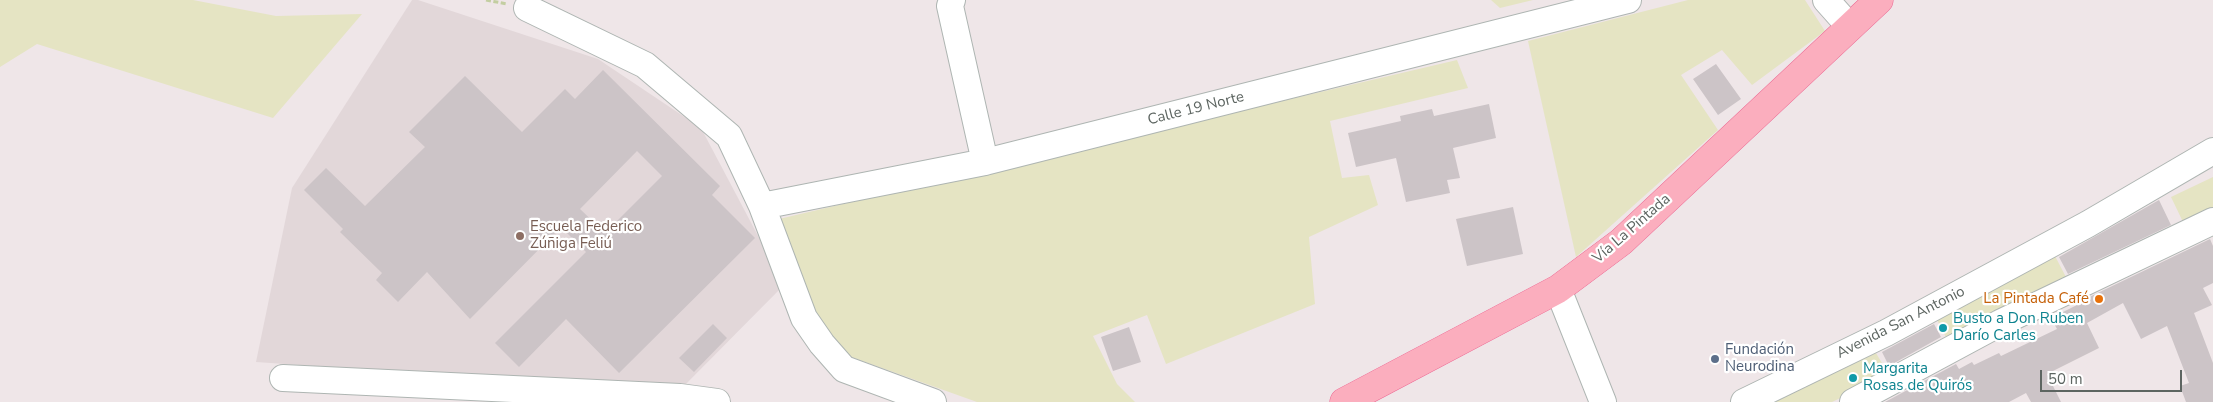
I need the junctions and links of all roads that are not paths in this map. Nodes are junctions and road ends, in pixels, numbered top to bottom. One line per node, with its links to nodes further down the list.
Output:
1 (952, 0): 8 (street)
2 (1628, 0): 8 (street, Calle 19 Norte)
3 (1826, 0): 6 (street)
4 (1879, 0): 6 (main road, Vía La Pintada)
5 (528, 8): 9 (street)
6 (1850, 27): 11 (main road, Vía La Pintada)
7 (2213, 151): 17 (street, Avenida San Antonio)
8 (985, 162): 9 (street, Calle 19 Norte)
9 (762, 206): 14 (street)
10 (2213, 221): 18 (street)
11 (1558, 289): 15 (main road, Vía La Pintada); 16 (street)
12 (283, 378): 13 (street)
13 (717, 402)
14 (933, 402)
15 (1344, 402)
16 (1603, 402)
17 (1744, 402)
18 (1853, 402)

